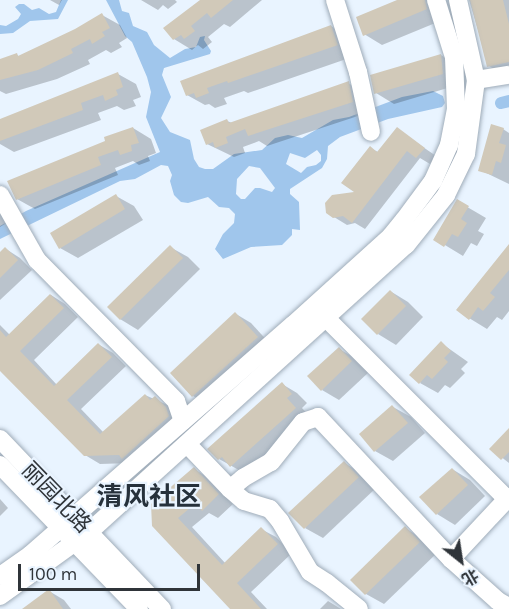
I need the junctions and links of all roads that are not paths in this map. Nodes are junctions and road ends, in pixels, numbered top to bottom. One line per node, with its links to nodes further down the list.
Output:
1 (335, 0): 6 (street)
2 (436, 0): 9 (street)
3 (458, 0): 5 (street)
4 (509, 75): 5 (street)
5 (476, 80): 8 (street)
6 (371, 132)
7 (0, 195): 9 (street)
8 (326, 318): 11 (street); 14 (street)
9 (183, 421): 15 (street)
10 (0, 439): 15 (street, 丽园北路)
11 (187, 444): 13 (street); 16 (street)
12 (0, 465): 15 (street, 丽园北路)
13 (230, 489): 17 (street); 23 (street)
14 (508, 499): 17 (street)
15 (67, 523): 16 (street, 丽园北路); 18 (street)
16 (82, 538): 19 (street); 21 (street, 丽园北路); 22 (street, 丽园北路)
17 (452, 559): 20 (street)
18 (0, 576)
19 (0, 596)
20 (509, 607)
21 (139, 609)
22 (162, 609)
23 (358, 609)

